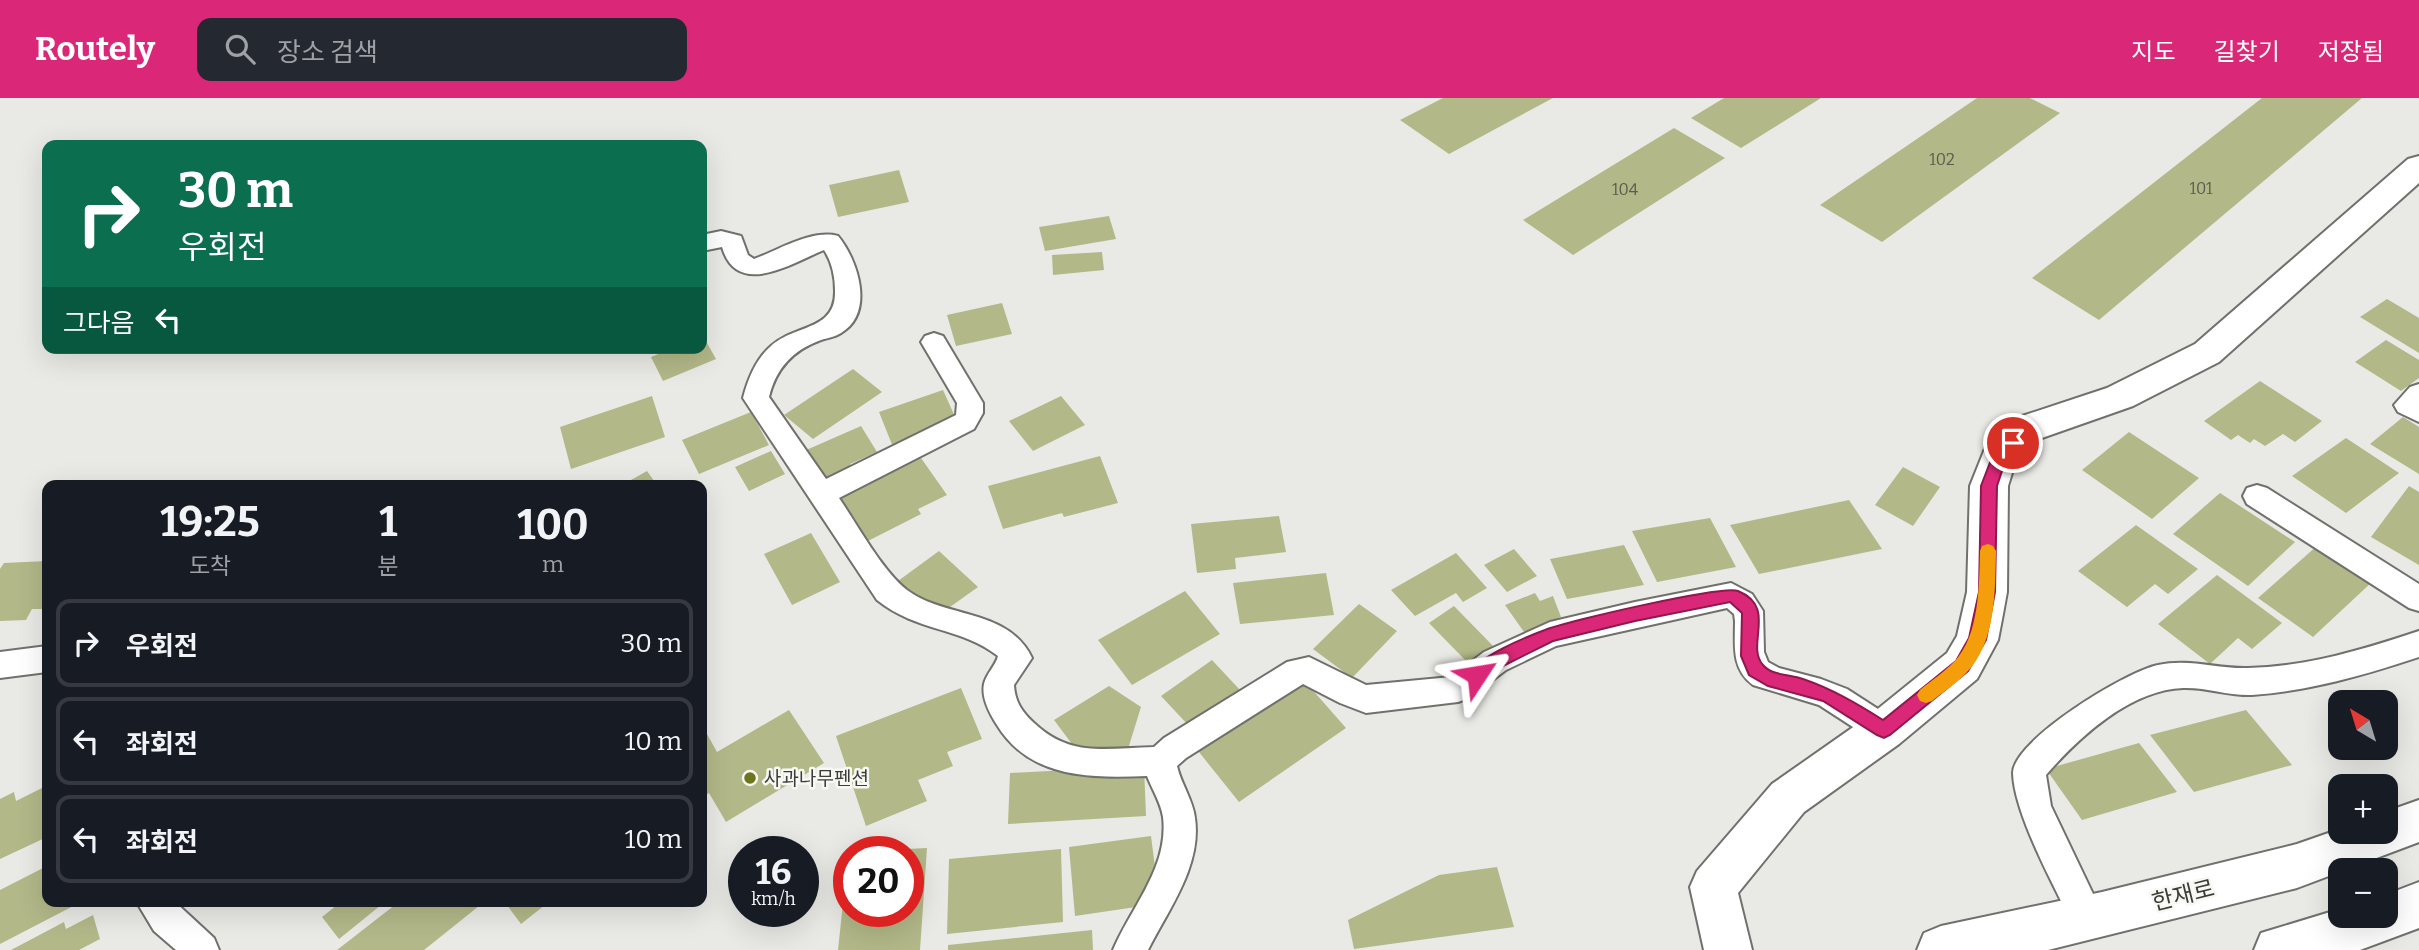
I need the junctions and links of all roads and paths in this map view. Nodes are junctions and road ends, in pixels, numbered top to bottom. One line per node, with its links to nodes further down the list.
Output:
1 (2419, 166): 12 (street)
2 (707, 242): 6 (lane)
3 (934, 342): 6 (lane)
4 (2419, 394): 5 (lane)
5 (2419, 412)
6 (820, 495): 13 (lane)
7 (2257, 496): 8 (lane)
8 (2419, 599)
9 (2419, 644): 17 (lane)
10 (42, 660): 11 (lane)
11 (0, 665)
12 (1884, 730): 13 (lane); 20 (street)
13 (1161, 761): 19 (lane)
14 (2419, 821): 17 (street, 한재로)
15 (2419, 905): 22 (street)
16 (157, 907): 18 (lane)
17 (2088, 919): 21 (street, 한재로)
18 (202, 950)
19 (1130, 950)
20 (1728, 950)
21 (1941, 950)
22 (2278, 950)

